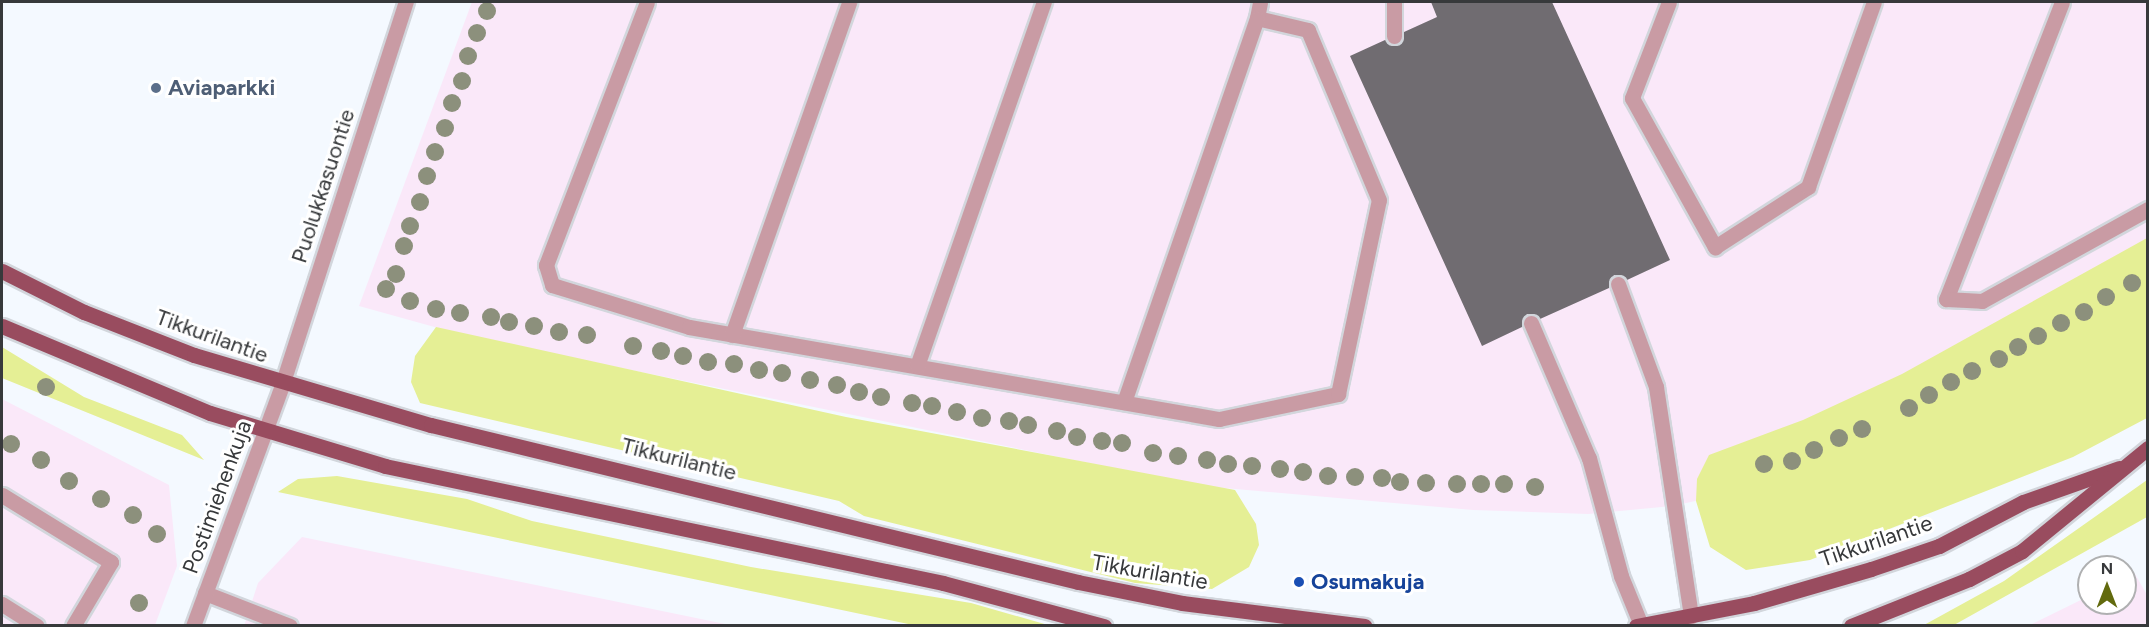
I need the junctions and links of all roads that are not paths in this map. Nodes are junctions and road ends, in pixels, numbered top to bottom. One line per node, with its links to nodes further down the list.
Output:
1 (406, 2): 19 (street, Puolukkasuontie)
2 (647, 2): 17 (street)
3 (849, 2): 17 (street)
4 (1044, 2): 18 (street)
5 (1260, 2): 10 (street)
6 (1394, 2): 11 (street)
7 (1669, 2): 8 (street)
8 (1874, 2)
9 (2062, 2): 12 (street)
10 (1257, 18): 20 (street); 20 (street)
11 (1394, 36)
12 (2148, 209)
13 (2, 271): 19 (main road, Tikkurilantie)
14 (1618, 284): 27 (street)
15 (1531, 323): 28 (street)
16 (2, 326): 21 (main road)
17 (732, 334): 18 (street)
18 (917, 366): 20 (street)
19 (282, 385): 21 (street, Postimiehenkuja); 34 (main road, Tikkurilantie)
20 (1124, 402)
21 (265, 432): 25 (street, Postimiehenkuja); 33 (main road)
22 (2148, 448): 23 (main road, Tikkurilantie)
23 (2119, 468): 27 (main road, Tikkurilantie); 36 (main road, Tikkurilantie)
24 (2, 495): 30 (street)
25 (205, 593): 31 (street, Postimiehenkuja); 32 (street)
26 (2, 604): 29 (street)
27 (1692, 621): 28 (main road, Tikkurilantie)
28 (1641, 625): 35 (main road, Tikkurilantie)
29 (37, 626)
30 (74, 626)
31 (193, 626)
32 (290, 626)
33 (1104, 626)
34 (1365, 626)
35 (1636, 626)
36 (1851, 626)

